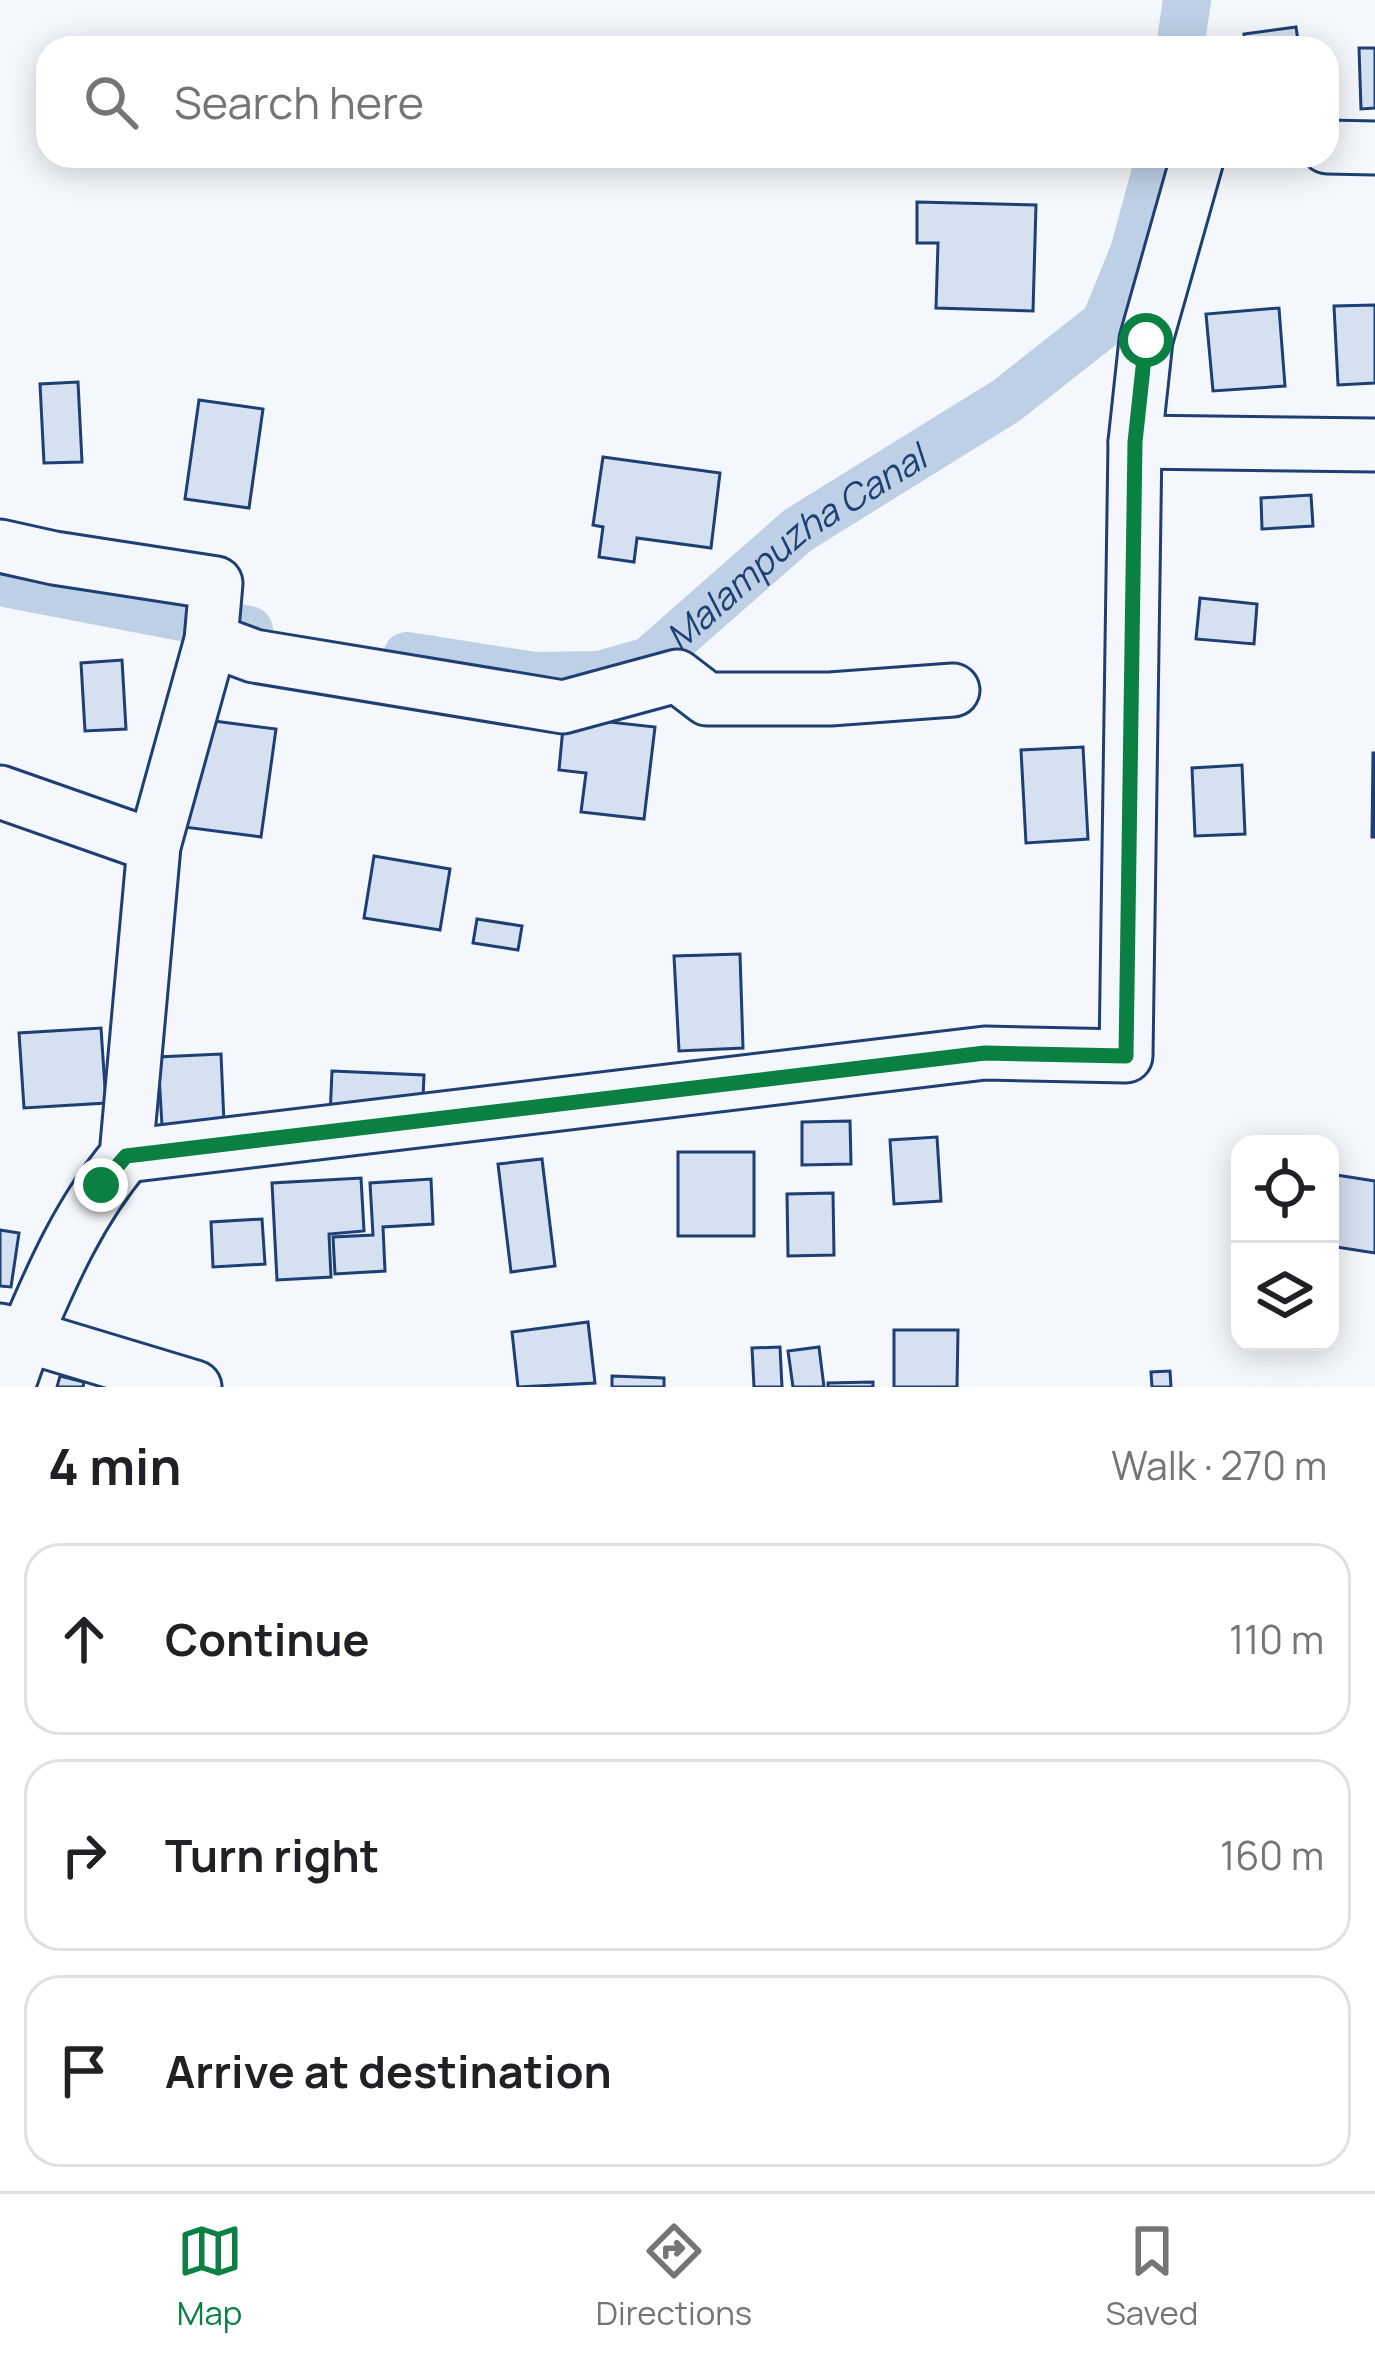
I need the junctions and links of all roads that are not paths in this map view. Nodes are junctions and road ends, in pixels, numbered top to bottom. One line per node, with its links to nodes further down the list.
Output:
1 (1339, 147): 2 (street)
2 (1375, 148)
3 (1195, 168): 4 (street)
4 (1135, 442): 5 (street); 11 (street)
5 (1375, 445)
6 (0, 546): 7 (street)
7 (211, 640): 8 (street); 10 (street)
8 (953, 690)
9 (0, 792): 10 (street)
10 (154, 846): 11 (street)
11 (126, 1156): 12 (street)
12 (13, 1333): 13 (street); 14 (street)
13 (8, 1387)
14 (194, 1387)

